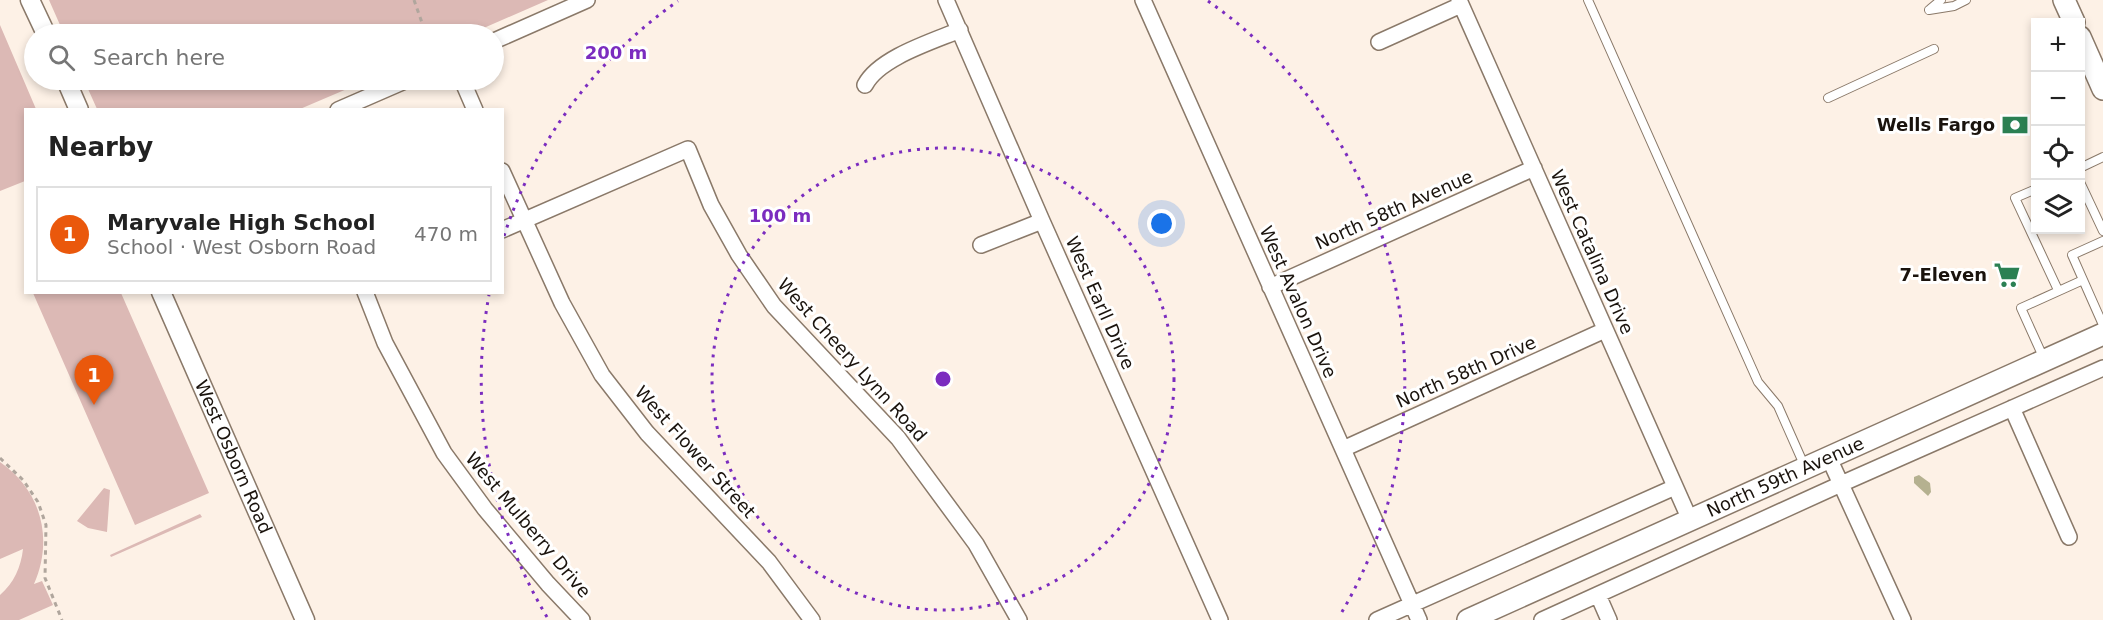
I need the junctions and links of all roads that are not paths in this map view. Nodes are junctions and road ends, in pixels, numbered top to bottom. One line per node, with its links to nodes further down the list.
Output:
1 (30, 0): 9 (street)
2 (587, 0): 11 (street)
3 (946, 0): 10 (street, West Earll Drive)
4 (1143, 0): 39 (street, West Avalon Drive)
5 (1588, 0): 51 (lane)
6 (1941, 0): 7 (lane)
7 (1966, 0)
8 (1460, 3): 12 (street); 26 (street, West Catalina Drive)
9 (41, 24)
10 (960, 30): 15 (street); 31 (street, West Earll Drive)
11 (504, 37)
12 (1379, 42)
13 (2085, 48): 16 (main road)
14 (1934, 49): 20 (lane)
15 (865, 85)
16 (2103, 89)
17 (70, 90): 21 (street)
18 (384, 90): 22 (street)
19 (466, 90): 23 (street)
20 (1828, 98)
21 (78, 108)
22 (343, 108)
23 (474, 108)
24 (2103, 157): 25 (lane)
25 (2085, 166)
26 (1534, 168): 39 (street, North 58th Avenue); 44 (street, West Catalina Drive)
27 (504, 175): 30 (street, West Flower Street)
28 (2031, 191): 34 (lane)
29 (2085, 193): 33 (lane)
30 (524, 220): 32 (street); 60 (street, West Flower Street); 61 (street, West Cheery Lynn Road)
31 (1042, 221): 37 (street); 62 (street, West Earll Drive)
32 (504, 229)
33 (2103, 231)
34 (2031, 232)
35 (2032, 234): 40 (lane)
36 (2103, 241): 38 (lane)
37 (981, 246)
38 (2083, 280): 40 (lane); 43 (lane)
39 (1270, 287): 49 (street, West Avalon Drive)
40 (2058, 290): 46 (lane)
41 (162, 294): 58 (street, West Osborn Road)
42 (366, 294): 59 (street, West Mulberry Drive)
43 (2103, 325)
44 (1605, 330): 49 (street, North 58th Drive); 53 (street, West Catalina Drive)
45 (2103, 334): 46 (main road, North 59th Avenue)
46 (2044, 361): 50 (main road, North 59th Avenue)
47 (2103, 368): 48 (street, North 59th Avenue)
48 (2013, 408): 52 (street, North 59th Avenue); 55 (street)
49 (1343, 449): 57 (street, West Avalon Drive)
50 (1829, 458): 51 (main road, North 59th Avenue); 52 (street)
51 (1805, 469): 54 (main road, North 59th Avenue)
52 (1840, 484): 56 (street, North 59th Avenue); 68 (street)
53 (1675, 487): 54 (street, West Catalina Drive); 57 (street)
54 (1690, 520): 65 (main road, North 59th Avenue)
55 (2069, 537)
56 (1598, 595): 66 (street, North 59th Avenue); 67 (street)
57 (1412, 604): 63 (street); 64 (street, West Avalon Drive)
58 (305, 620)
59 (582, 620)
60 (812, 620)
61 (1019, 620)
62 (1220, 620)
63 (1377, 620)
64 (1419, 620)
65 (1468, 620)
66 (1542, 620)
67 (1609, 620)
68 (1903, 620)

